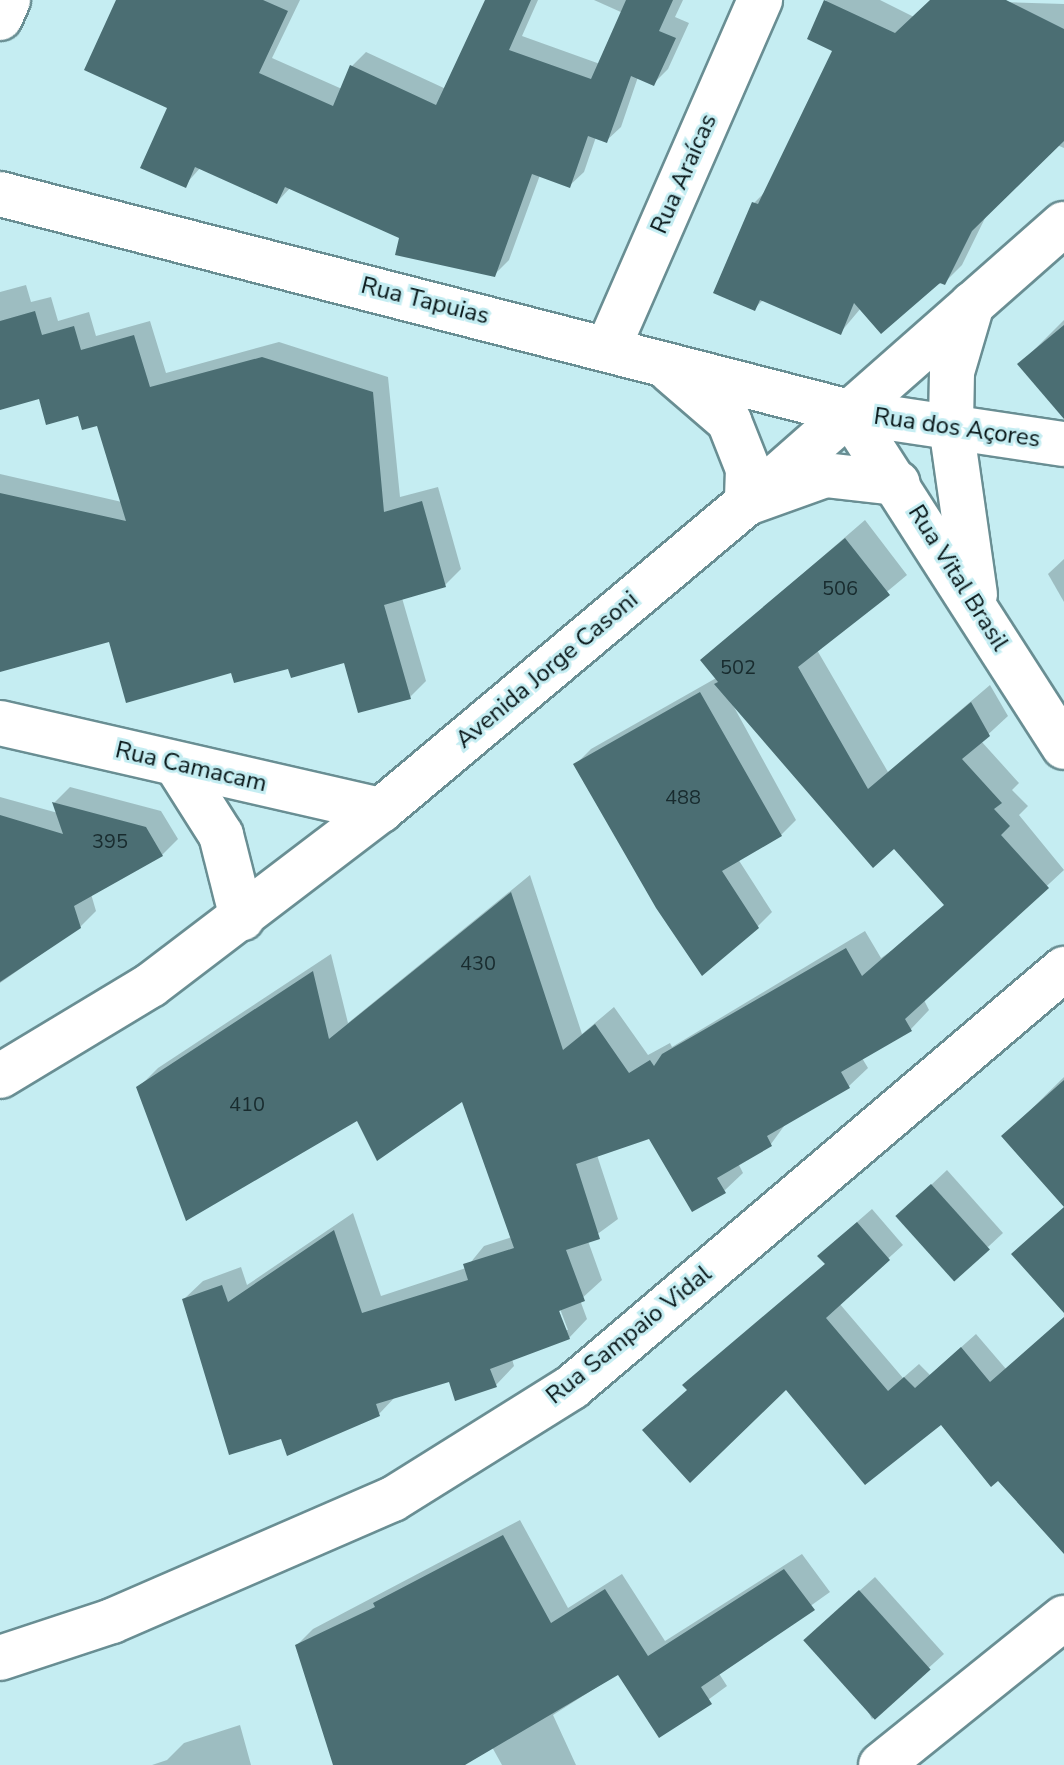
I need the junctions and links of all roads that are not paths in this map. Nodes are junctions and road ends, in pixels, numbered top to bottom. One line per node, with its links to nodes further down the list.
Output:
1 (8, 0): 3 (street)
2 (760, 0): 7 (street, Rua Araícas)
3 (0, 18)
4 (0, 194): 7 (street, Rua Tapuias)
5 (1064, 224): 6 (street, Avenida Jorge Casoni)
6 (973, 302): 9 (street, Avenida Jorge Casoni); 10 (street)
7 (608, 348): 8 (street, Rua Tapuias)
8 (656, 360): 9 (street, Rua Tapuias); 13 (street)
9 (849, 412): 10 (street, Rua dos Açores); 12 (street, Rua Vital Brasil); 13 (street, Avenida Jorge Casoni)
10 (951, 426): 11 (street, Rua dos Açores); 14 (street)
11 (1064, 444)
12 (898, 483): 13 (street); 14 (street, Rua Vital Brasil)
13 (747, 503): 18 (street, Avenida Jorge Casoni)
14 (978, 609): 16 (street, Rua Vital Brasil)
15 (0, 723): 17 (street, Rua Camacam)
16 (1064, 747)
17 (176, 764): 18 (street, Rua Camacam); 19 (street)
18 (381, 810): 19 (street, Avenida Jorge Casoni)
19 (242, 918): 21 (street, Avenida Jorge Casoni)
20 (1064, 969): 23 (street, Rua Sampaio Vidal)
21 (0, 1076)
22 (1064, 1618): 24 (street)
23 (0, 1658)
24 (881, 1765)

